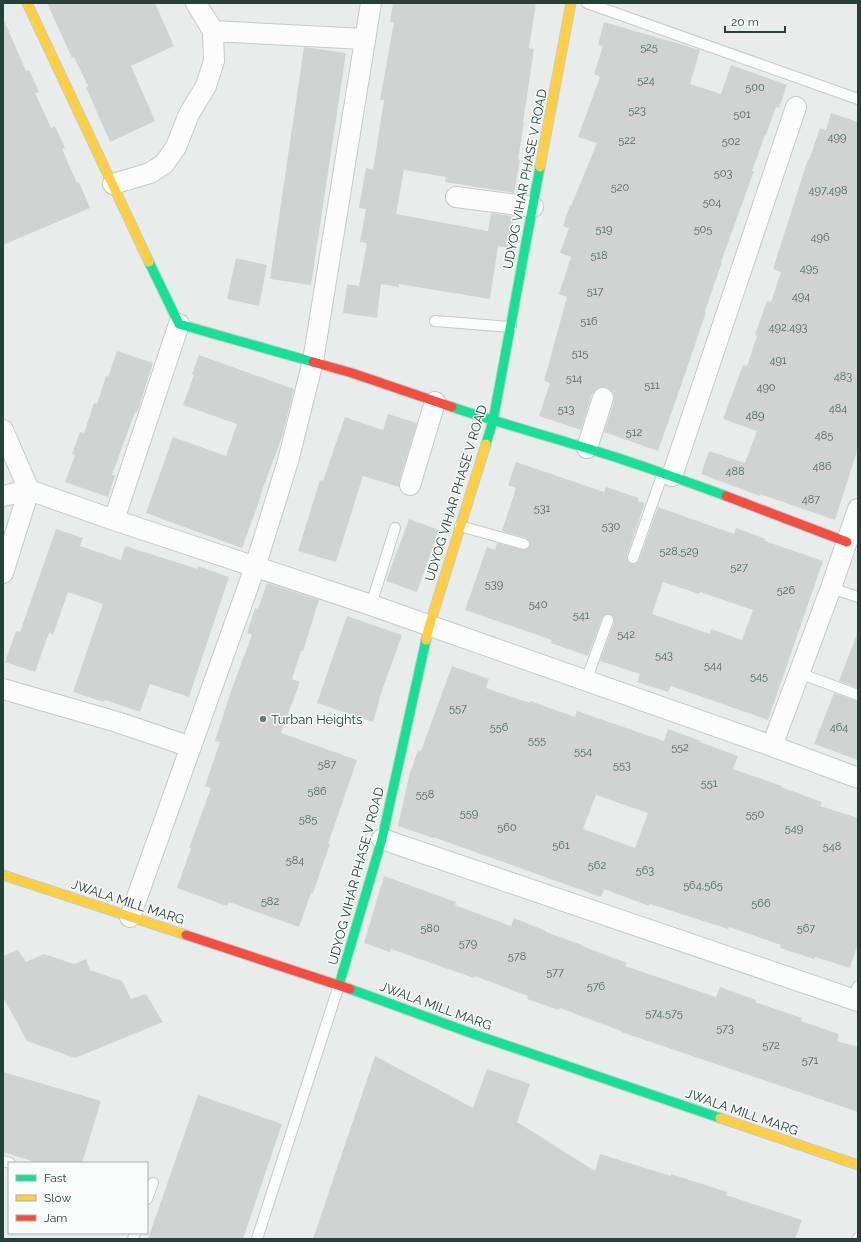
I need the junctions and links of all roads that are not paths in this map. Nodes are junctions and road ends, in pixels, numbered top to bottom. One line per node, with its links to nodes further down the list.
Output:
1 (27, 3): 10 (street)
2 (196, 3): 6 (street)
3 (371, 3): 7 (street)
4 (571, 3): 12 (street, UDYOG VIHAR PHASE V ROAD)
5 (588, 3): 8 (lane)
6 (213, 31): 7 (street); 10 (street)
7 (365, 39): 16 (street)
8 (858, 99)
9 (796, 107): 22 (street)
10 (113, 184): 14 (street)
11 (456, 197): 12 (street)
12 (533, 208): 15 (street, UDYOG VIHAR PHASE V ROAD)
13 (435, 321): 15 (lane)
14 (179, 324): 16 (street); 27 (street)
15 (510, 328): 19 (street, UDYOG VIHAR PHASE V ROAD)
16 (313, 361): 18 (street); 33 (street)
17 (602, 398): 21 (street)
18 (435, 402): 19 (street); 23 (street)
19 (493, 421): 21 (street); 28 (street, UDYOG VIHAR PHASE V ROAD)
20 (3, 430): 24 (street)
21 (587, 448): 22 (street)
22 (668, 474): 30 (street); 32 (lane)
23 (410, 485)
24 (29, 490): 25 (street); 27 (street); 34 (street)
25 (3, 496)
26 (858, 510): 30 (street)
27 (114, 520): 33 (street)
28 (460, 526): 31 (lane); 39 (street, UDYOG VIHAR PHASE V ROAD)
29 (395, 528): 37 (lane)
30 (847, 542): 35 (street)
31 (524, 544)
32 (633, 558)
33 (255, 567): 37 (street); 45 (street)
34 (3, 573)
35 (831, 588): 36 (lane); 40 (street)
36 (858, 597)
37 (371, 605): 39 (street)
38 (608, 620): 41 (lane)
39 (429, 626): 41 (street); 47 (street, UDYOG VIHAR PHASE V ROAD)
40 (799, 674): 43 (lane); 44 (street)
41 (586, 681): 44 (street)
42 (3, 689): 45 (street)
43 (858, 695)
44 (772, 746): 46 (street)
45 (191, 747): 49 (street)
46 (858, 778)
47 (382, 839): 50 (street, UDYOG VIHAR PHASE V ROAD); 51 (street)
48 (3, 875): 49 (street, JWALA MILL MARG)
49 (130, 917): 50 (street, JWALA MILL MARG)
50 (339, 985): 52 (street, JWALA MILL MARG); 55 (lane)
51 (856, 995)
52 (858, 1165)
53 (153, 1183): 54 (lane)
54 (148, 1196)
55 (257, 1239)

